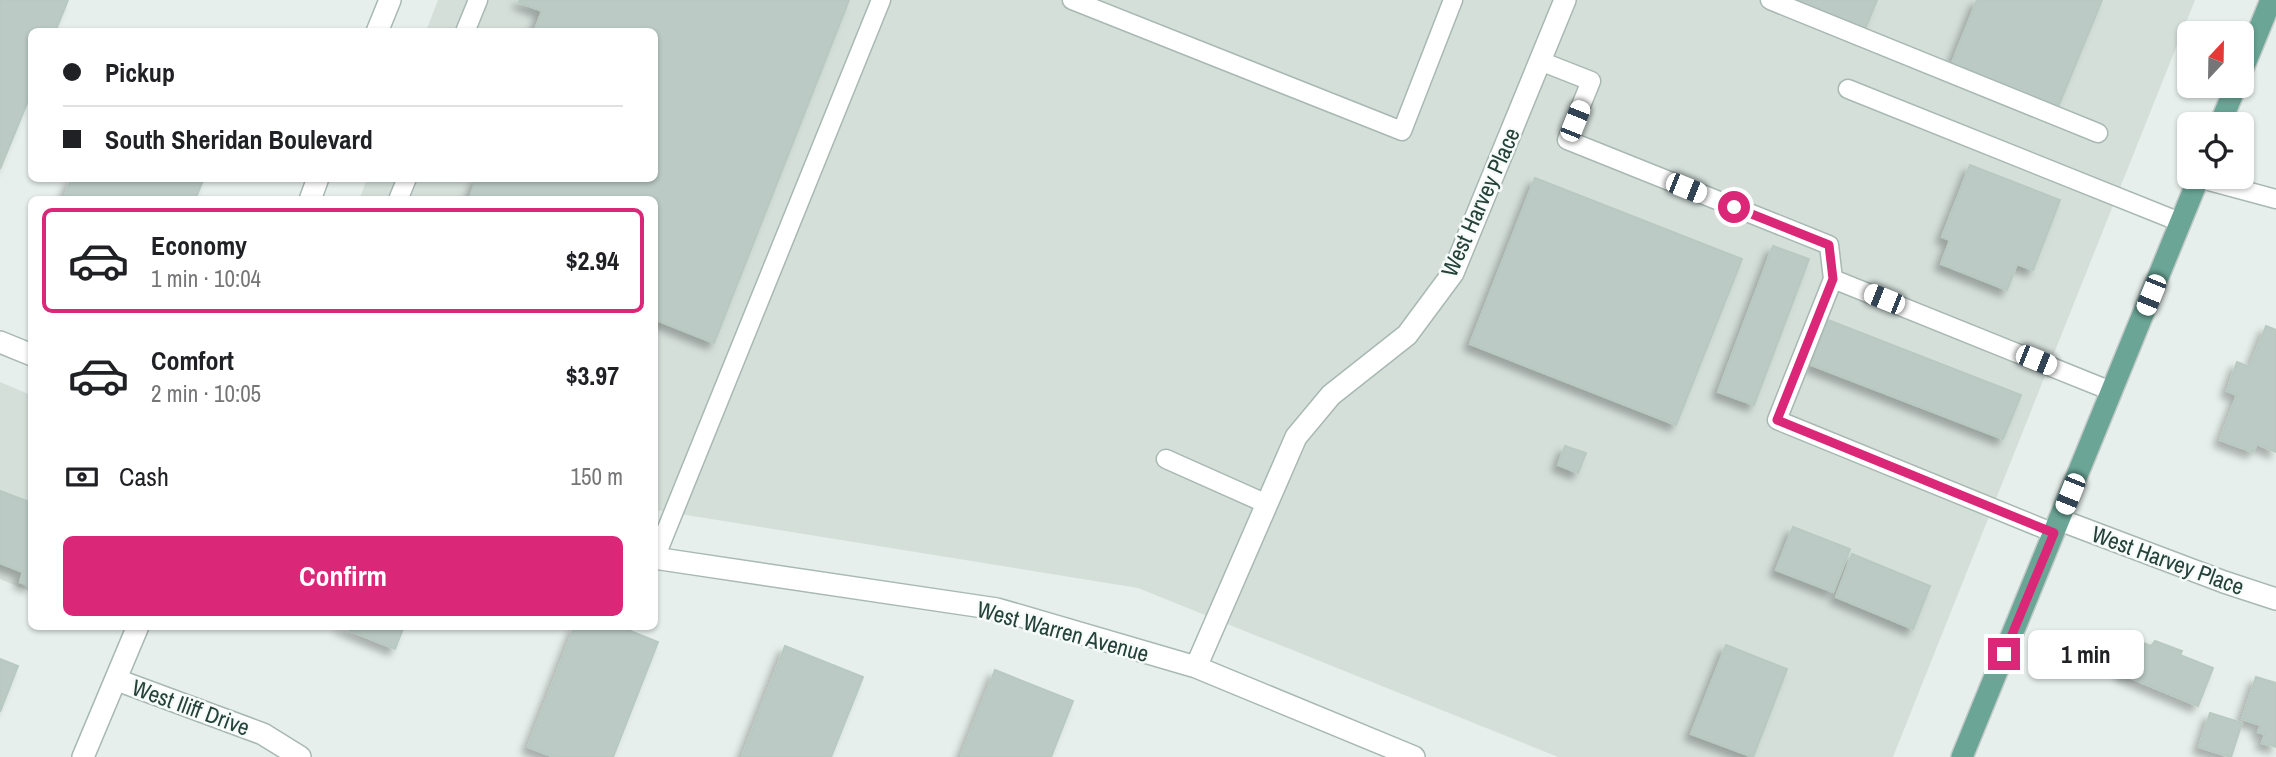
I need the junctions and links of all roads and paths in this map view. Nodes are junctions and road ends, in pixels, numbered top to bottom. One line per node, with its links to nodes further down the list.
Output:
1 (390, 0): 9 (street)
2 (478, 0): 10 (lane)
3 (881, 0): 26 (lane)
4 (1072, 0): 5 (lane)
5 (1453, 0)
6 (1565, 0): 12 (street, West Harvey Place)
7 (1770, 0): 14 (lane)
8 (2271, 0): 11 (main road)
9 (379, 28)
10 (468, 28)
11 (2254, 42)
12 (1540, 61): 19 (lane); 24 (street, West Harvey Place)
13 (1848, 89): 18 (lane)
14 (2098, 133)
15 (2193, 189): 18 (main road)
16 (2241, 189): 17 (lane)
17 (2276, 199)
18 (2180, 222): 22 (main road)
19 (1833, 279): 22 (lane); 25 (lane)
20 (0, 342): 21 (street)
21 (28, 353)
22 (2112, 391): 25 (main road)
23 (1166, 459): 24 (lane)
24 (1267, 504): 30 (street, West Harvey Place)
25 (2057, 526): 28 (street, West Harvey Place); 35 (main road)
26 (658, 551)
27 (658, 558): 30 (street, West Warren Avenue)
28 (2276, 599)
29 (136, 630): 31 (street)
30 (1196, 667): 32 (street, West Warren Avenue)
31 (117, 680): 33 (street); 34 (street, West Iliff Drive)
32 (1409, 756)
33 (83, 757)
34 (300, 757)
35 (1962, 757)

